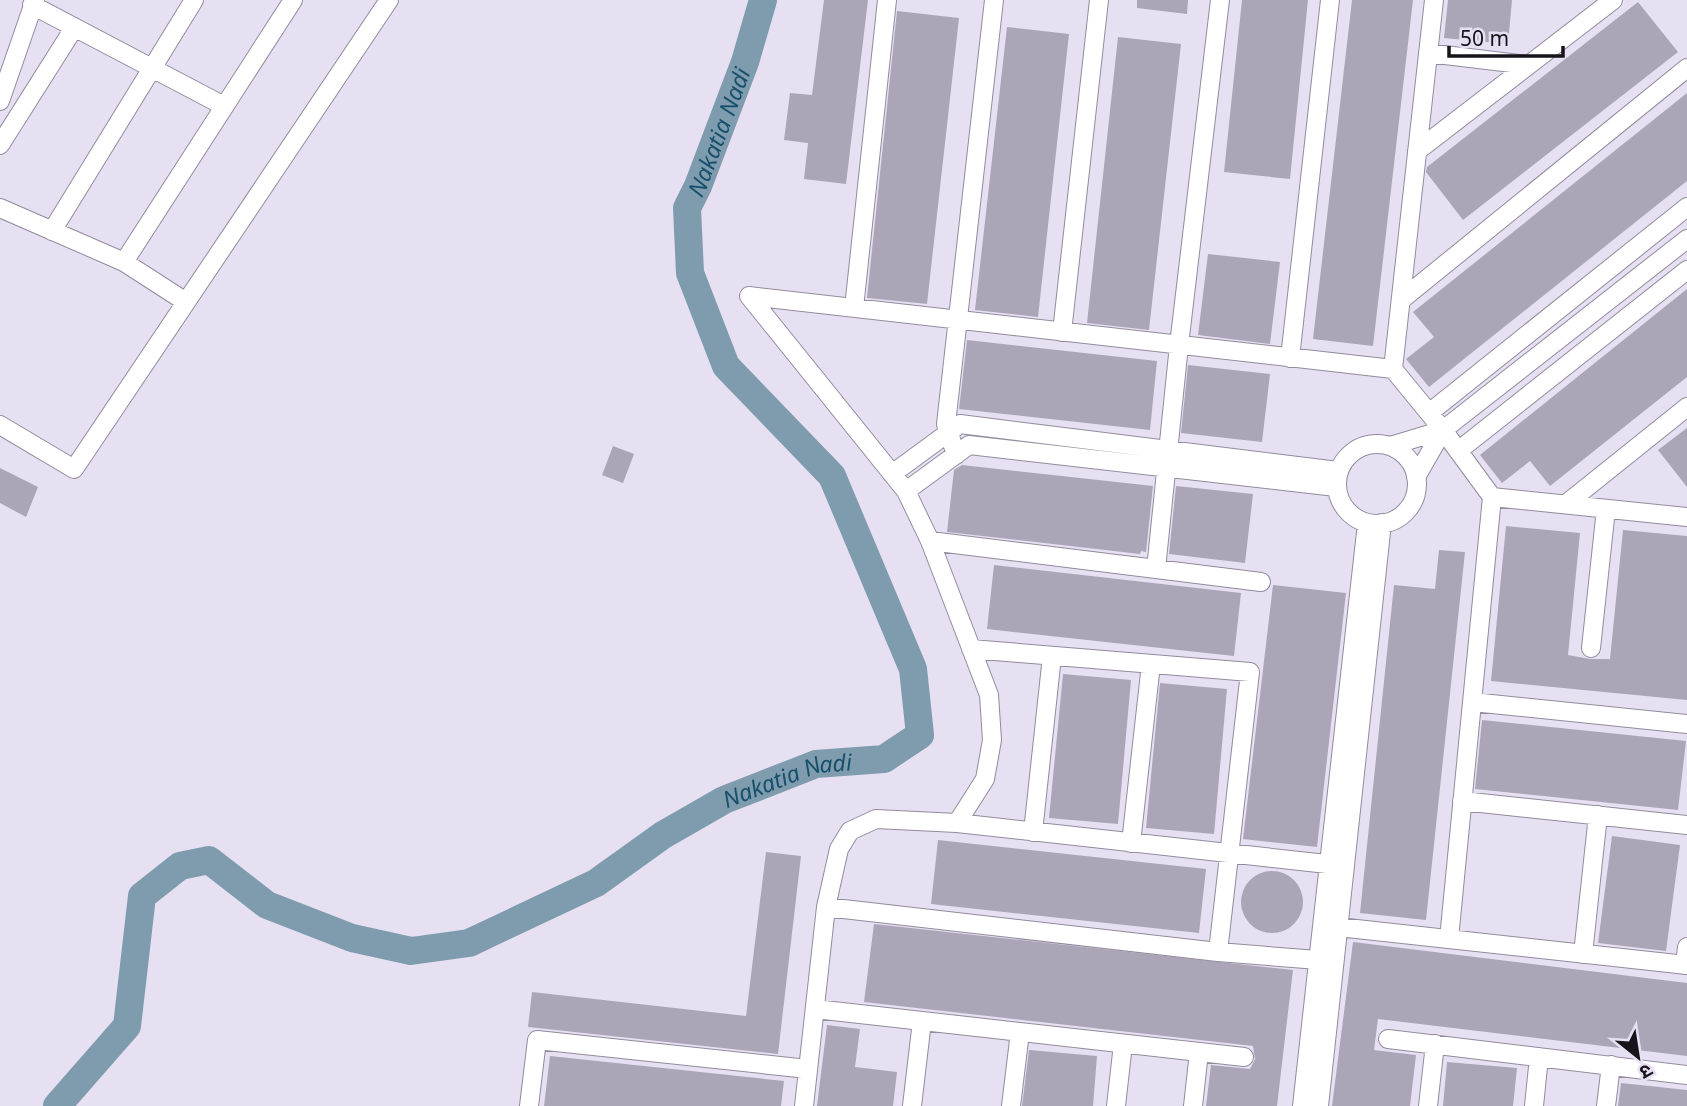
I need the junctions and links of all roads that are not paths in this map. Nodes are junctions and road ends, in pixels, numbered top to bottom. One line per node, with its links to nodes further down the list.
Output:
1 (194, 0): 16 (street)
2 (293, 0): 18 (street)
3 (389, 0): 28 (street)
4 (887, 0): 29 (street)
5 (995, 0): 30 (street)
6 (1099, 0): 31 (street)
7 (1220, 0): 32 (street)
8 (1330, 0): 33 (street)
9 (1434, 0): 13 (street)
10 (1613, 0): 14 (street)
11 (34, 3): 12 (street); 17 (street)
12 (74, 28): 16 (street); 19 (street)
13 (1428, 53): 14 (street); 20 (street)
14 (1528, 65): 20 (street)
15 (1687, 68): 27 (street)
16 (152, 70): 18 (street); 23 (street)
17 (0, 101)
18 (224, 106): 25 (street)
19 (0, 145)
20 (1417, 150): 27 (street)
21 (1687, 206): 36 (street)
22 (0, 208): 23 (street)
23 (52, 231): 25 (street)
24 (1687, 239): 38 (street)
25 (124, 262): 28 (street)
26 (1687, 270): 41 (street)
27 (1401, 300): 34 (street)
28 (186, 302): 37 (street)
29 (854, 308): 30 (street); 44 (street)
30 (958, 320): 31 (street); 39 (street)
31 (1062, 332): 32 (street)
32 (1179, 345): 33 (street); 43 (street)
33 (1290, 358): 34 (street)
34 (1393, 369): 36 (street)
35 (1687, 407): 49 (street)
36 (1429, 413): 38 (street)
37 (0, 425)
38 (1443, 430): 40 (street); 41 (street); 45 (street)
39 (948, 433): 42 (street); 43 (street); 44 (street)
40 (1390, 446): 45 (street); 46 (street)
41 (1458, 451): 48 (street)
42 (956, 455): 43 (street); 47 (street)
43 (1168, 459): 46 (street); 54 (street)
44 (892, 474): 47 (street)
45 (1416, 477): 52 (street)
46 (1337, 479): 52 (street)
47 (906, 491): 53 (street)
48 (1492, 496): 49 (street); 60 (street)
49 (1566, 504): 50 (street)
50 (1606, 509): 51 (street); 56 (street)
51 (1687, 517)
52 (1375, 523): 69 (street)
53 (930, 541): 54 (street); 57 (street)
54 (1156, 569): 55 (street)
55 (1261, 582)
56 (1591, 648)
57 (971, 649): 58 (street); 64 (street)
58 (1052, 656): 59 (street); 66 (street)
59 (1151, 664): 67 (street); 68 (street)
60 (1472, 702): 61 (street); 62 (street)
61 (1687, 724)
62 (1462, 800): 63 (street); 72 (street)
63 (1598, 816): 65 (street); 74 (street)
64 (957, 823): 66 (street); 70 (street)
65 (1687, 825)
66 (1033, 832): 67 (street)
67 (1131, 842): 68 (street)
68 (1229, 853): 69 (street); 73 (street)
69 (1337, 865): 71 (street)
70 (826, 908): 73 (street); 77 (street)
71 (1330, 926): 72 (street); 76 (street); 96 (street)
72 (1449, 939): 74 (street)
73 (1218, 952): 76 (street)
74 (1583, 954): 75 (street)
75 (1686, 959)
76 (1318, 960): 95 (street)
77 (815, 1010): 78 (street); 87 (street)
78 (922, 1021): 79 (street); 91 (street)
79 (1020, 1032): 81 (street); 92 (street)
80 (1388, 1039): 82 (street)
81 (1123, 1044): 83 (street); 93 (street)
82 (1435, 1044): 85 (street); 97 (street)
83 (1199, 1052): 84 (street); 94 (street)
84 (1244, 1057)
85 (1539, 1057): 86 (street); 98 (street)
86 (1611, 1065): 88 (street); 99 (street)
87 (808, 1069): 89 (street); 90 (street)
88 (1687, 1075)
89 (529, 1106)
90 (804, 1106)
91 (912, 1106)
92 (1011, 1106)
93 (1116, 1106)
94 (1193, 1106)
95 (1302, 1106)
96 (1318, 1106)
97 (1428, 1106)
98 (1534, 1106)
99 (1606, 1106)

